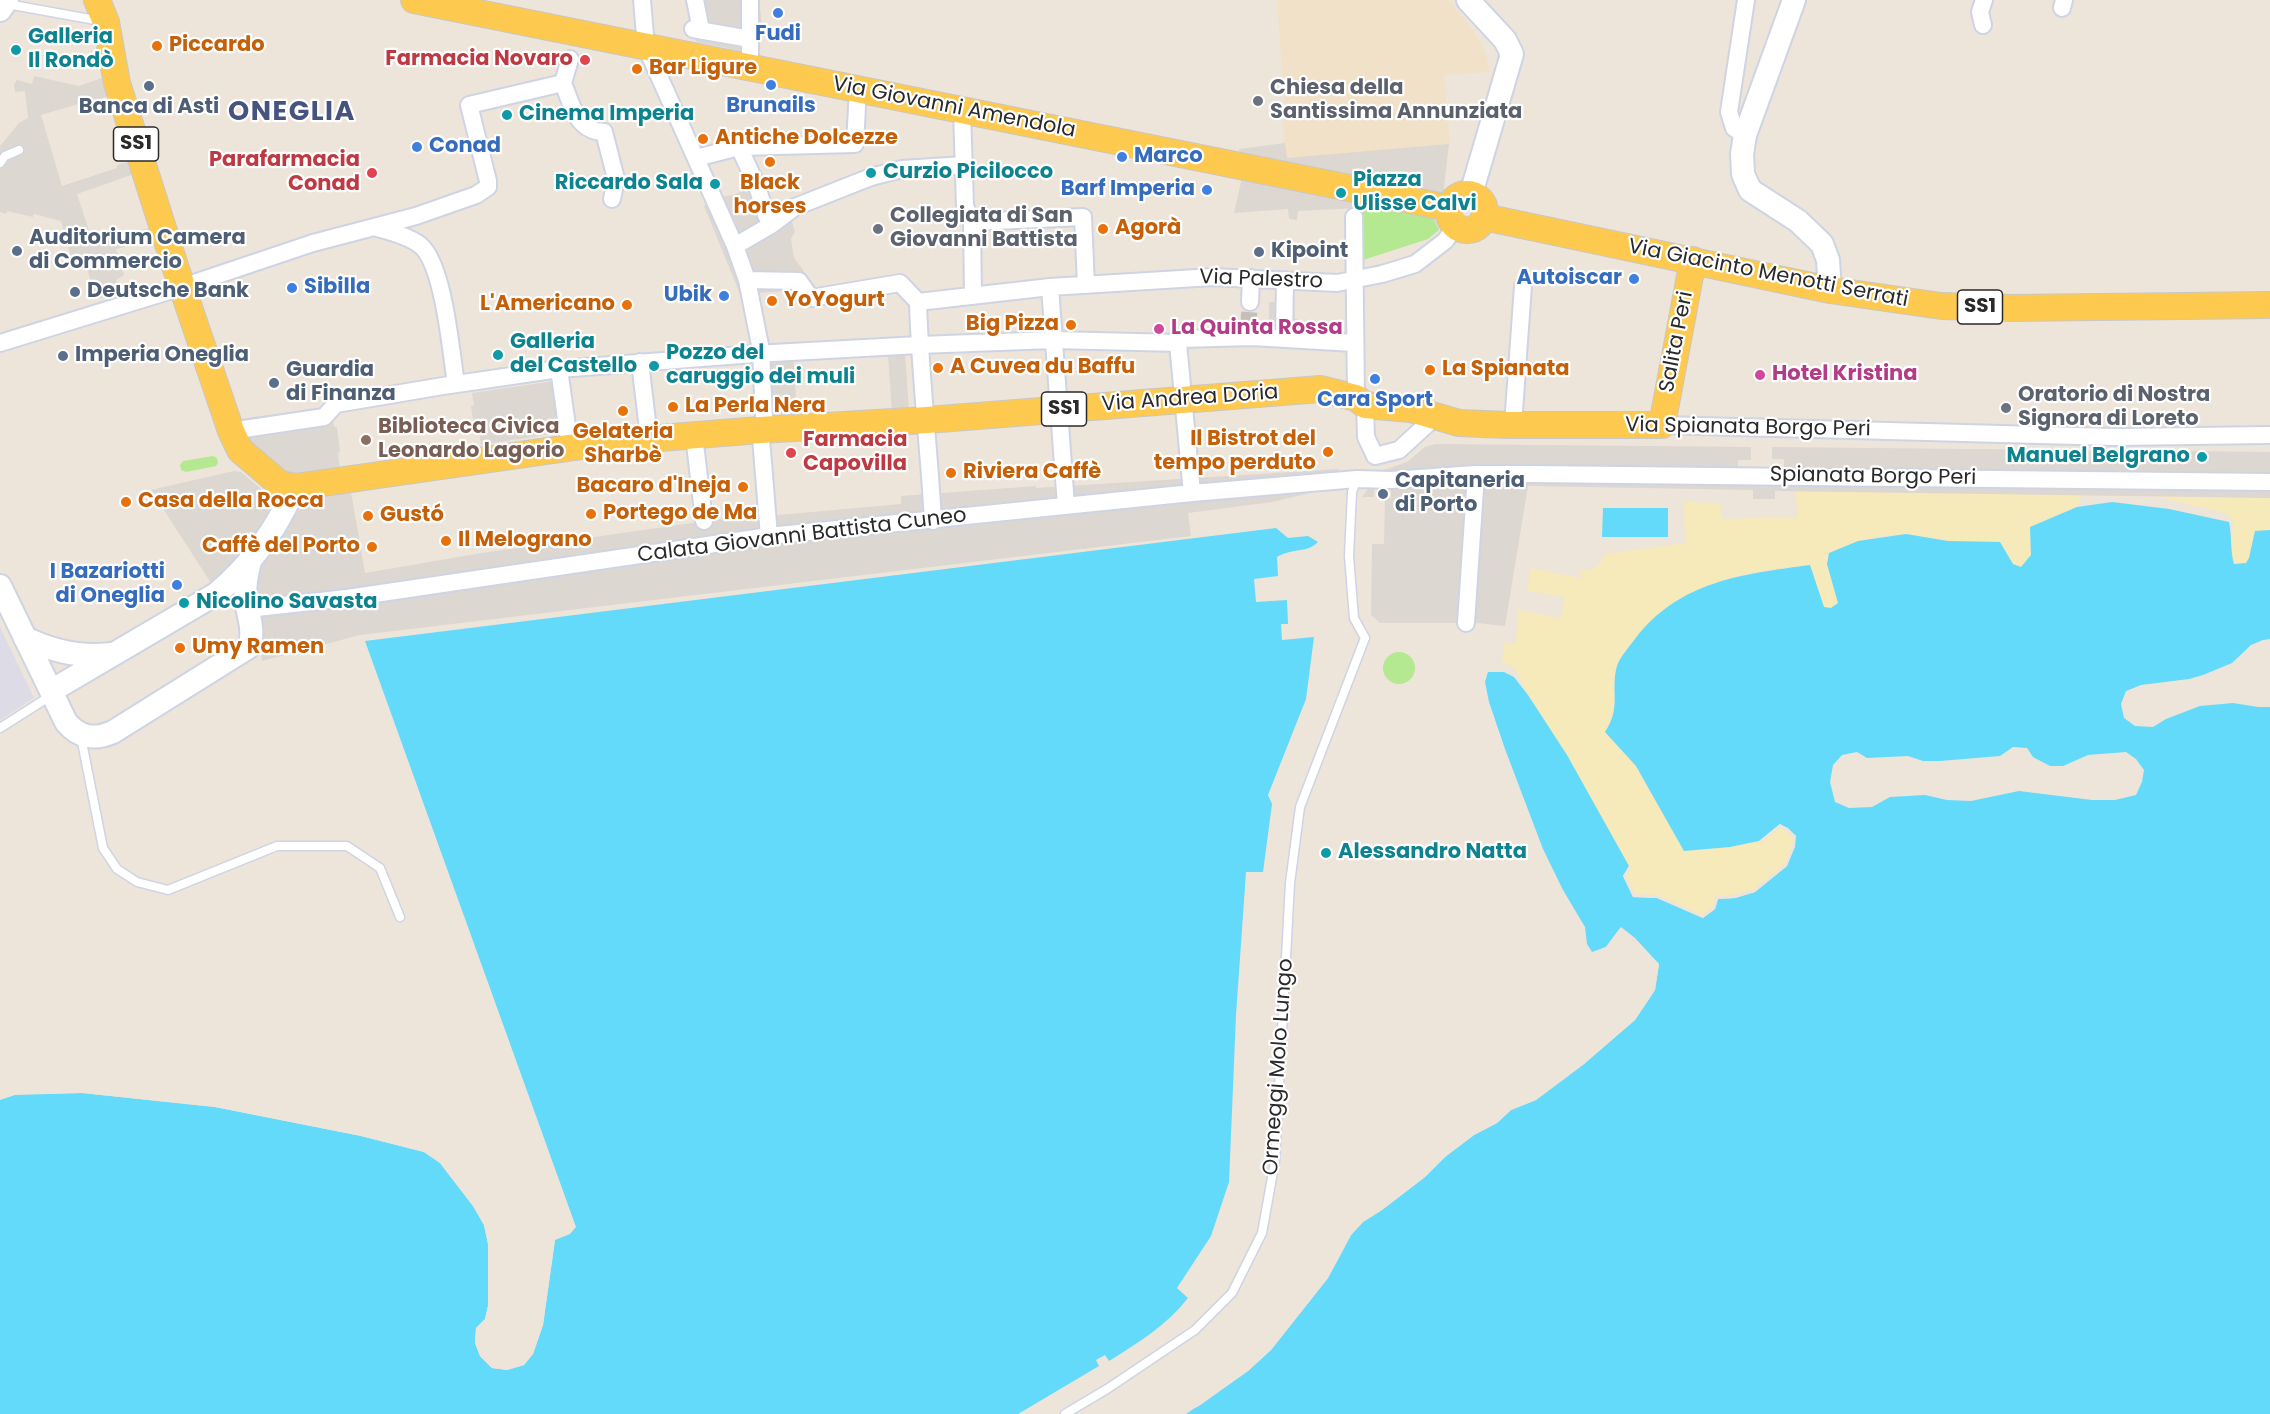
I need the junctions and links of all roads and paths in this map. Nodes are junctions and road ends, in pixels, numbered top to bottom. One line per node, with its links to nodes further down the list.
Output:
1 (414, 0): 13 (main road, Via Giovanni Amendola)
2 (642, 0): 14 (street)
3 (695, 0): 12 (street)
4 (750, 0): 12 (street)
5 (1468, 0): 25 (main road)
6 (1746, 0): 19 (street)
7 (1794, 0): 19 (main road)
8 (1984, 0): 11 (street)
9 (4, 3): 10 (lane)
10 (103, 7): 41 (main road, SS1)
11 (1983, 25)
12 (750, 39): 15 (street)
13 (573, 45): 14 (main road, Via Giovanni Amendola); 16 (street)
14 (646, 47): 15 (main road, Via Giovanni Amendola); 22 (street)
15 (750, 68): 17 (main road, Via Giovanni Amendola)
16 (563, 82): 26 (street); 32 (street)
17 (858, 89): 18 (main road, Via Giovanni Amendola); 20 (street)
18 (962, 110): 24 (street); 28 (main road, Via Giovanni Amendola)
19 (1745, 135): 43 (main road)
20 (739, 147): 22 (street); 31 (street)
21 (19, 150): 23 (lane)
22 (696, 158): 33 (street)
23 (0, 163)
24 (964, 165): 30 (street); 31 (street)
25 (1471, 194): 28 (main road); 29 (main road)
26 (612, 199)
27 (1354, 217): 36 (street)
28 (1452, 217): 29 (main road); 36 (street, Via Palestro)
29 (1484, 217): 34 (main road, Via Giacinto Menotti Serrati / SS1)
30 (972, 222): 39 (street); 44 (street)
31 (771, 225): 33 (street)
32 (376, 228): 41 (street); 57 (street)
33 (735, 246): 37 (street)
34 (1693, 260): 43 (main road, Via Giacinto Menotti Serrati / SS1); 64 (main road, Salita Peri)
35 (1251, 278): 38 (street, Via Palestro); 39 (street, Via Palestro); 46 (street)
36 (1353, 279): 38 (street, Via Palestro); 52 (street)
37 (747, 280): 45 (street); 54 (street)
38 (1285, 280): 48 (street)
39 (1086, 285): 42 (street, Via Palestro)
40 (1523, 286): 63 (street)
41 (182, 287): 50 (street); 68 (main road, SS1)
42 (1050, 287): 44 (street, Via Palestro); 49 (street)
43 (1830, 290): 47 (main road, Via Giacinto Menotti Serrati / SS1)
44 (973, 296): 45 (street, Via Palestro)
45 (918, 302): 53 (street)
46 (1250, 302)
47 (2270, 305)
48 (1284, 339): 51 (street); 52 (street)
49 (1053, 340): 51 (street); 53 (street); 60 (street)
50 (0, 343)
51 (1178, 343): 58 (street)
52 (1354, 343): 59 (street)
53 (919, 345): 54 (street); 62 (street)
54 (758, 353): 55 (street); 65 (street)
55 (640, 362): 56 (street); 69 (street)
56 (559, 369): 57 (street); 70 (street)
57 (456, 384): 68 (street)
58 (1184, 400): 59 (main road, Via Andrea Doria / SS1); 60 (main road, Via Andrea Doria / SS1); 76 (street)
59 (1360, 401): 61 (main road, SS1); 71 (street)
60 (1059, 409): 62 (main road, Via Andrea Doria / SS1); 77 (street)
61 (1436, 416): 63 (main road, SS1); 71 (street)
62 (927, 420): 65 (main road, Via Andrea Doria / SS1); 79 (street)
63 (1513, 425): 64 (main road, Via Spianata Borgo Peri / SS1)
64 (1662, 425): 67 (street, Via Spianata Borgo Peri)
65 (762, 428): 66 (main road, SS1); 80 (street)
66 (694, 435): 69 (main road, SS1); 78 (street)
67 (2270, 435)
68 (241, 436): 75 (main road)
69 (649, 438): 70 (main road, SS1)
70 (570, 447): 75 (main road, SS1)
71 (1375, 456): 73 (street)
72 (1476, 474): 73 (street, Spianata Borgo Peri); 74 (street, Spianata Borgo Peri); 84 (street)
73 (1358, 478): 76 (street, Calata Giovanni Battista Cuneo); 91 (lane, Ormeggi Molo Lungo)
74 (2270, 482)
75 (295, 487): 81 (main road)
76 (1192, 493): 77 (street, Calata Giovanni Battista Cuneo)
77 (1066, 506): 79 (street, Calata Giovanni Battista Cuneo)
78 (704, 521)
79 (933, 521): 80 (street, Calata Giovanni Battista Cuneo)
80 (769, 536): 83 (street, Calata Giovanni Battista Cuneo)
81 (250, 561): 83 (main road); 86 (main road)
82 (0, 586): 85 (main road)
83 (248, 609): 89 (main road)
84 (1466, 623)
85 (25, 638): 86 (main road); 87 (main road)
86 (115, 653): 87 (main road)
87 (52, 693): 88 (lane); 89 (main road)
88 (0, 728)
89 (80, 734): 90 (lane)
90 (400, 917)
91 (1065, 1414)

